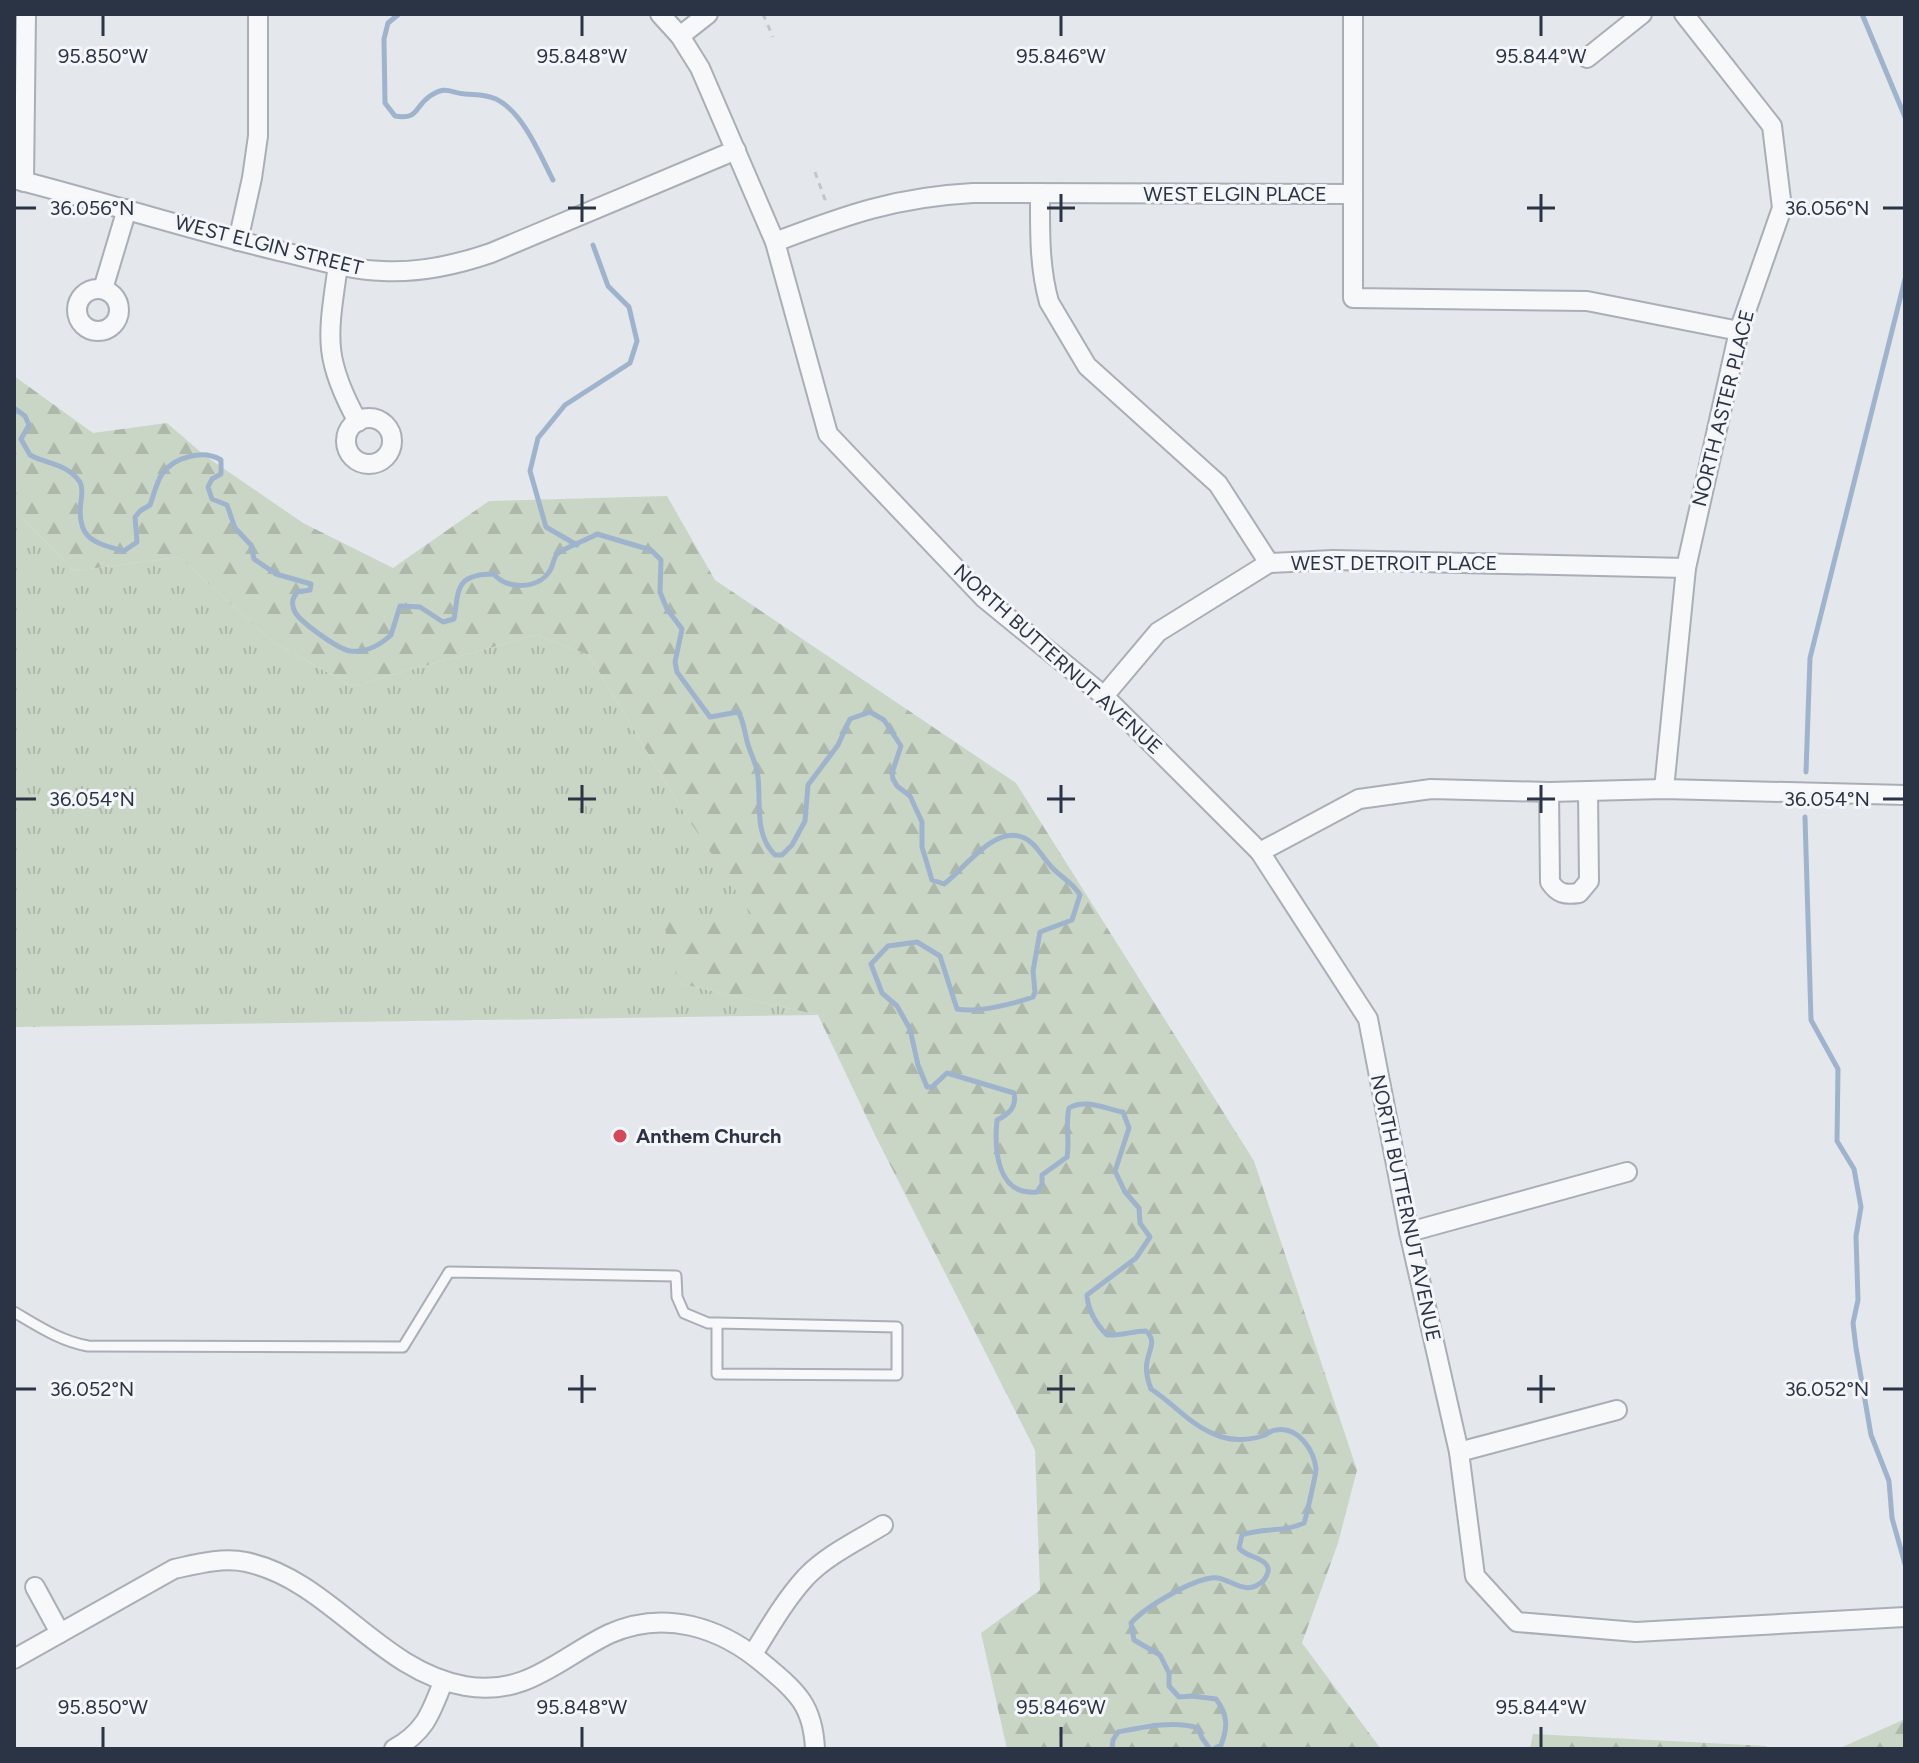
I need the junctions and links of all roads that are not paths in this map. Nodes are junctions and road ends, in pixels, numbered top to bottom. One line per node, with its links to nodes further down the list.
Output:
1 (26, 14): 11 (street)
2 (258, 14): 15 (street)
3 (660, 14): 8 (street, NORTH BUTTERNUT AVENUE)
4 (708, 14): 8 (street)
5 (1353, 14): 13 (street)
6 (1642, 14): 9 (street)
7 (1684, 14): 19 (street, NORTH ASTER PLACE)
8 (680, 36): 10 (street, NORTH BUTTERNUT AVENUE)
9 (1587, 58)
10 (736, 150): 16 (street, NORTH BUTTERNUT AVENUE); 17 (street, WEST ELGIN STREET)
11 (17, 181): 14 (street, WEST ELGIN STREET)
12 (1040, 193): 13 (street, WEST ELGIN PLACE); 16 (street, WEST ELGIN PLACE); 21 (street)
13 (1353, 194): 19 (street, WEST ELGIN PLACE)
14 (127, 209): 15 (street, WEST ELGIN STREET); 18 (street)
15 (238, 241): 17 (street, WEST ELGIN STREET)
16 (775, 242): 23 (street, NORTH BUTTERNUT AVENUE)
17 (338, 265): 20 (street)
18 (103, 289)
19 (1739, 331): 22 (street, NORTH ASTER PLACE)
20 (358, 422)
21 (1269, 563): 22 (street, WEST DETROIT PLACE); 23 (street, WEST DETROIT PLACE)
22 (1686, 568): 24 (street, NORTH ASTER PLACE)
23 (1104, 696): 28 (street, NORTH BUTTERNUT AVENUE)
24 (1664, 789): 25 (street); 27 (street)
25 (1588, 791): 26 (street); 26 (street)
26 (1549, 792): 28 (street)
27 (1905, 795)
28 (1260, 852): 30 (street, NORTH BUTTERNUT AVENUE)
29 (1627, 1172): 30 (street)
30 (1409, 1232): 34 (street, NORTH BUTTERNUT AVENUE)
31 (14, 1312): 32 (lane)
32 (717, 1323): 32 (lane)
33 (1617, 1410): 34 (street)
34 (1459, 1452): 37 (street, NORTH BUTTERNUT AVENUE)
35 (883, 1525): 39 (street)
36 (35, 1587): 38 (street)
37 (1905, 1617)
38 (60, 1633): 40 (street); 41 (street)
39 (753, 1654): 41 (street); 43 (street)
40 (14, 1659)
41 (443, 1682): 42 (street)
42 (394, 1749)
43 (815, 1749)

